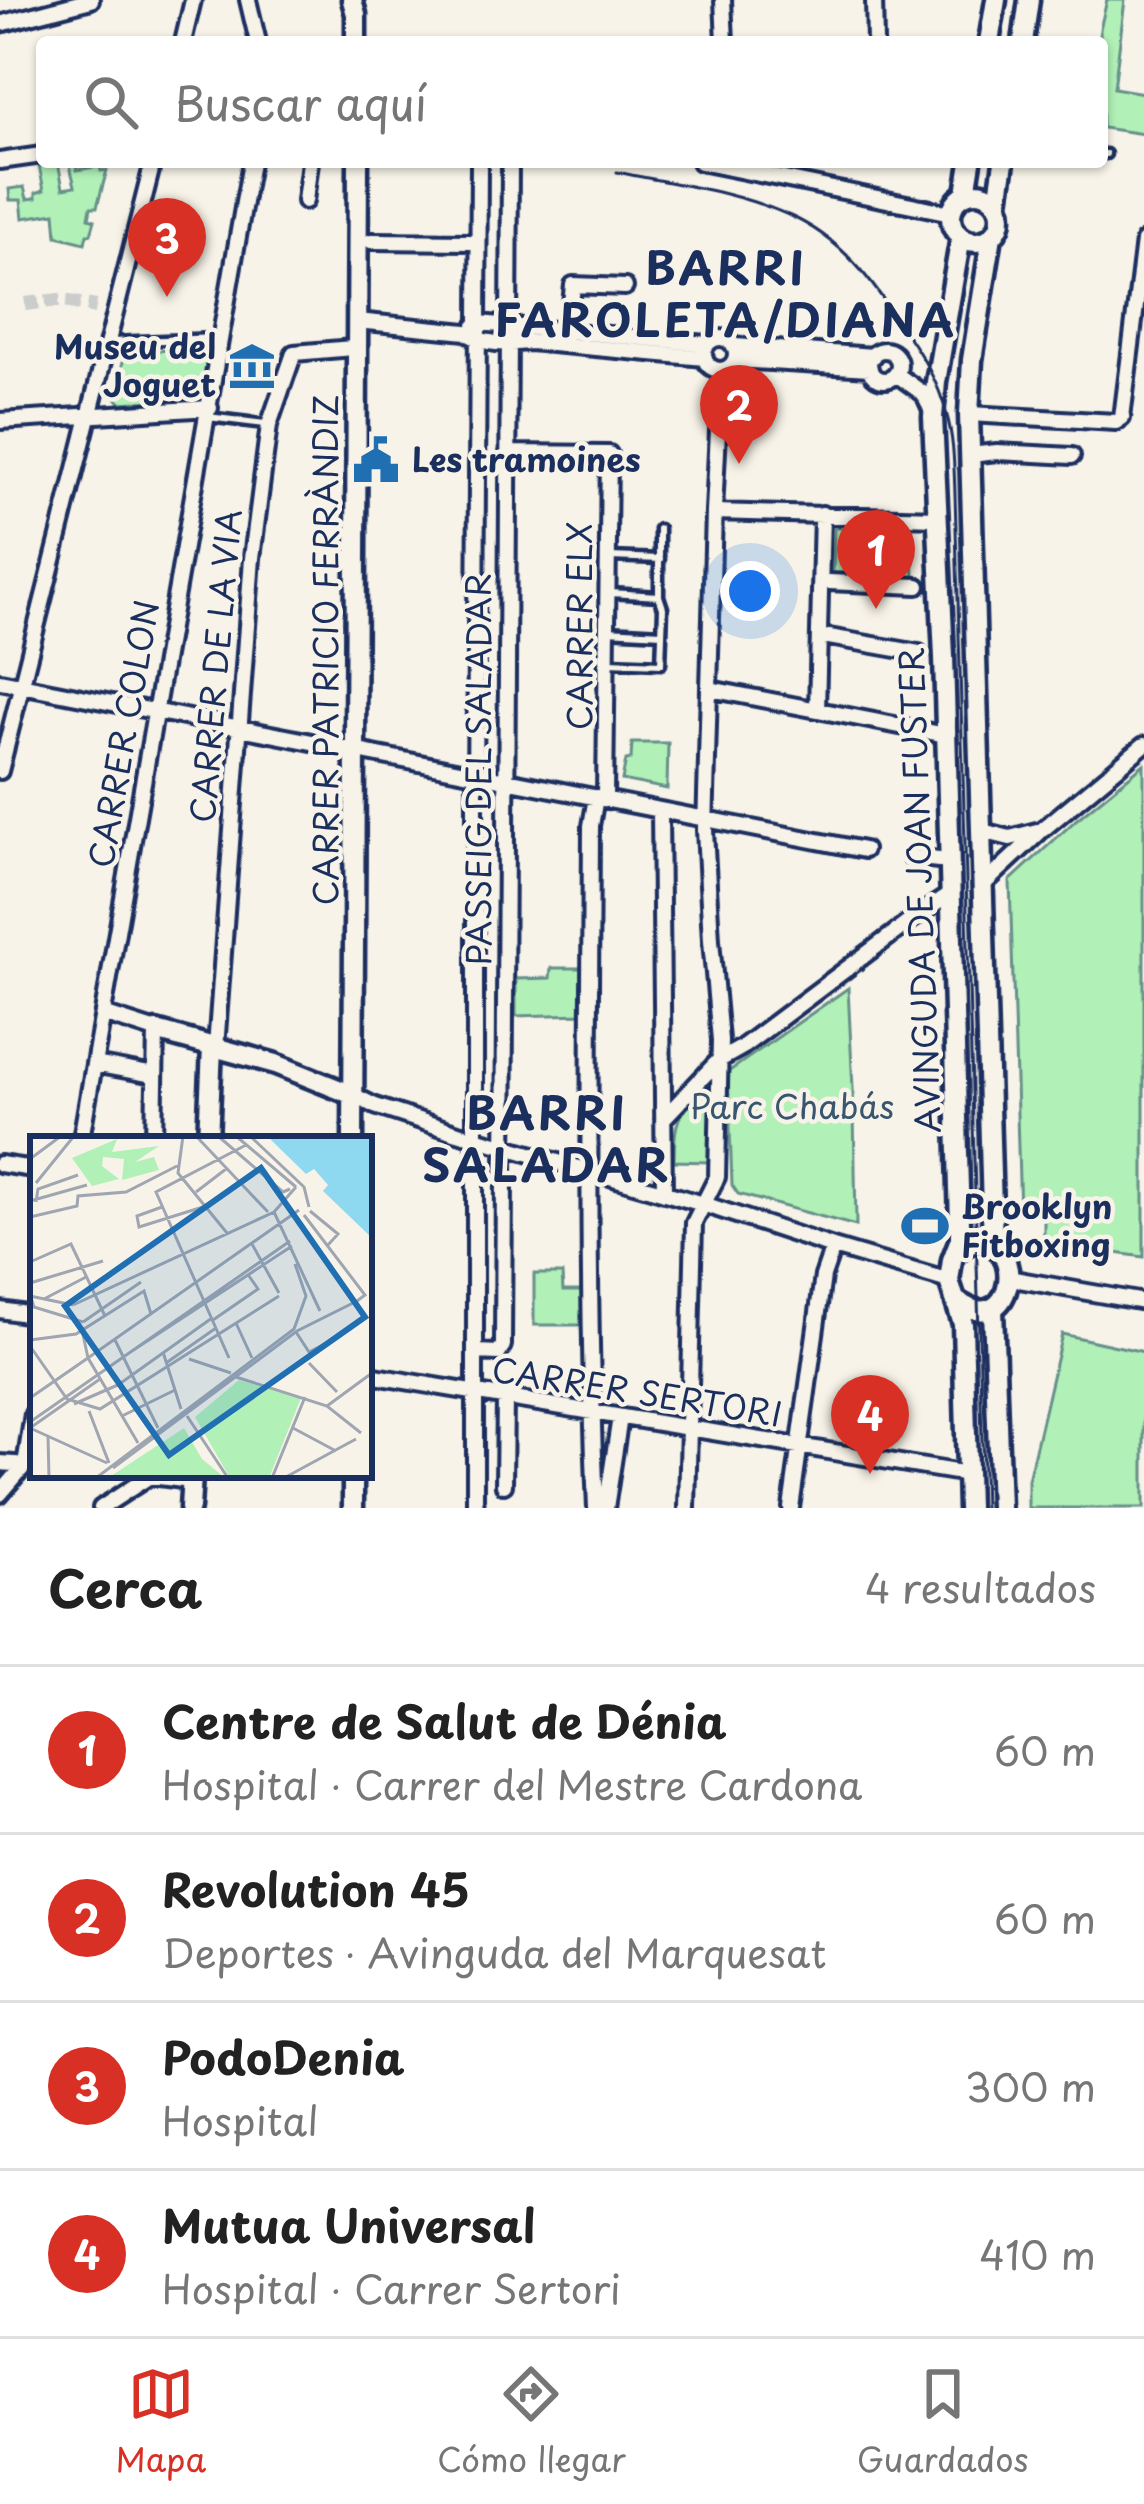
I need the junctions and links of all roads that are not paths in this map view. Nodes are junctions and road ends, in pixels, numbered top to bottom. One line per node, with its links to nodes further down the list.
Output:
1 (91, 0): 9 (street)
2 (193, 0): 10 (street)
3 (248, 0): 11 (street)
4 (723, 0): 13 (street)
5 (874, 0): 14 (street)
6 (996, 0): 15 (main road)
7 (1029, 0): 16 (main road)
8 (356, 5): 12 (main road)
9 (0, 24)
10 (184, 36)
11 (257, 36)
12 (356, 36)
13 (724, 36)
14 (875, 36)
15 (990, 36)
16 (1024, 36)
17 (36, 156): 18 (street)
18 (0, 161)
19 (152, 168): 43 (street)
20 (250, 168): 42 (street, CARRER COLON)
21 (309, 168): 29 (street)
22 (358, 168): 38 (main road, CARRER PATRICIO FERRÀNDIZ)
23 (479, 168): 40 (street, PASSEIG DEL SALADAR)
24 (510, 168): 39 (street, PASSEIG DEL SALADAR)
25 (730, 168): 31 (street)
26 (970, 168): 28 (main road)
27 (1003, 168): 30 (main road)
28 (966, 193): 30 (main road); 31 (main road)
29 (305, 202)
30 (998, 202): 32 (main road)
31 (951, 213): 33 (main road)
32 (992, 236): 33 (main road); 52 (main road, AVINGUDA DE JOAN FUSTER)
33 (961, 237): 54 (main road, AVINGUDA DE JOAN FUSTER)
34 (371, 241): 36 (street)
35 (1144, 241): 52 (street)
36 (470, 242)
37 (625, 287): 41 (street)
38 (357, 321): 40 (street); 83 (main road, CARRER PATRICIO FERRÀNDIZ)
39 (508, 326): 40 (street); 41 (street); 44 (street, PASSEIG DEL SALADAR)
40 (475, 332): 44 (street); 85 (street, PASSEIG DEL SALADAR)
41 (568, 333): 46 (street)
42 (221, 338): 43 (lane); 51 (street, CARRER COLON)
43 (108, 342): 53 (street)
44 (508, 344): 46 (street); 57 (street, PASSEIG DEL SALADAR)
45 (352, 348): 56 (street, CARRER DE LA VIA)
46 (706, 351): 47 (street); 49 (street)
47 (735, 353): 48 (street); 49 (street)
48 (871, 362): 50 (street); 50 (street)
49 (722, 370): 60 (street)
50 (896, 374): 54 (street)
51 (213, 404): 53 (street); 56 (lane); 79 (street, CARRER COLON)
52 (969, 414): 58 (main road, AVINGUDA DE JOAN FUSTER)
53 (89, 416): 55 (street); 76 (street)
54 (933, 418): 62 (main road, AVINGUDA DE JOAN FUSTER)
55 (0, 421)
56 (269, 425): 80 (street, CARRER DE LA VIA)
57 (508, 453): 64 (street, CARRER ELX); 86 (street, PASSEIG DEL SALADAR)
58 (970, 455): 59 (street); 91 (main road, AVINGUDA DE JOAN FUSTER)
59 (1072, 456)
60 (714, 512): 61 (street); 77 (street)
61 (822, 514): 62 (street); 78 (street)
62 (938, 518): 81 (main road, AVINGUDA DE JOAN FUSTER)
63 (659, 530): 65 (lane)
64 (607, 557): 65 (lane); 68 (street, CARRER ELX)
65 (660, 559): 69 (lane)
66 (829, 582): 67 (street)
67 (918, 586)
68 (607, 593): 69 (lane); 70 (street, CARRER ELX)
69 (659, 596): 71 (lane)
70 (607, 630): 71 (lane); 74 (street, CARRER ELX)
71 (662, 633): 74 (lane)
72 (830, 637): 73 (street)
73 (919, 653)
74 (607, 662): 87 (street, CARRER ELX)
75 (0, 681): 76 (street)
76 (22, 685): 79 (street); 84 (street)
77 (710, 689): 78 (street); 89 (street)
78 (817, 710): 81 (street)
79 (155, 711): 80 (street); 97 (street, CARRER COLON)
80 (240, 728): 83 (street); 99 (street, CARRER DE LA VIA)
81 (946, 735): 94 (main road, AVINGUDA DE JOAN FUSTER)
82 (1144, 745): 90 (street)
83 (356, 750): 85 (street); 103 (main road, CARRER PATRICIO FERRÀNDIZ)
84 (0, 771)
85 (475, 772): 86 (street); 109 (street, PASSEIG DEL SALADAR)
86 (505, 778): 87 (street); 110 (street, PASSEIG DEL SALADAR)
87 (600, 797): 88 (street); 113 (street, CARRER ELX)
88 (660, 811): 89 (street); 104 (street)
89 (706, 821): 92 (street); 100 (street)
90 (1042, 830): 91 (street); 95 (street)
91 (982, 831): 95 (main road, AVINGUDA DE JOAN FUSTER)
92 (864, 850)
93 (911, 857): 94 (street)
94 (948, 861): 96 (main road, AVINGUDA DE JOAN FUSTER)
95 (982, 886): 116 (main road, AVINGUDA DE JOAN FUSTER)
96 (949, 895): 100 (street); 118 (main road, AVINGUDA DE JOAN FUSTER)
97 (103, 1014): 98 (street); 101 (street, CARRER COLON)
98 (156, 1031): 99 (main road); 102 (street)
99 (214, 1047): 103 (main road); 107 (main road, CARRER DE LA VIA)
100 (718, 1061): 104 (street); 115 (street)
101 (94, 1064): 102 (street); 105 (street, CARRER COLON)
102 (154, 1075): 106 (street)
103 (352, 1095): 108 (main road, CARRER PATRICIO FERRÀNDIZ); 109 (street)
104 (663, 1119): 114 (street)
105 (82, 1136)
106 (154, 1136)
107 (208, 1136)
108 (353, 1136)
109 (474, 1137): 110 (street); 126 (street, PASSEIG DEL SALADAR)
110 (506, 1146): 113 (street); 126 (street, PASSEIG DEL SALADAR)
111 (0, 1164): 112 (street)
112 (30, 1169)
113 (591, 1172): 114 (street); 130 (street, CARRER ELX)
114 (664, 1193): 115 (street)
115 (704, 1204): 117 (street); 132 (street)
116 (993, 1245): 118 (main road); 119 (main road)
117 (832, 1247): 120 (street); 133 (street)
118 (954, 1256): 120 (main road)
119 (1007, 1278): 122 (street); 123 (main road)
120 (949, 1281): 121 (main road)
121 (957, 1301): 123 (main road); 136 (main road)
122 (1144, 1302)
123 (993, 1309): 151 (main road)
124 (0, 1310): 125 (street)
125 (30, 1315)
126 (476, 1352): 128 (street, PASSEIG DEL SALADAR)
127 (372, 1376): 128 (street, CARRER SERTORI)
128 (475, 1393): 129 (street, CARRER SERTORI); 145 (street, PASSEIG DEL SALADAR)
129 (505, 1398): 130 (street, CARRER SERTORI); 140 (street)
130 (592, 1412): 131 (street, CARRER SERTORI); 146 (street, CARRER ELX)
131 (620, 1417): 132 (street, CARRER SERTORI); 147 (street)
132 (690, 1428): 133 (street, CARRER SERTORI); 148 (street)
133 (800, 1447): 136 (street, CARRER SERTORI); 149 (street)
134 (0, 1463): 135 (street)
135 (29, 1465): 141 (street)
136 (967, 1474): 150 (main road)
137 (145, 1478): 142 (street)
138 (192, 1478): 143 (main road)
139 (353, 1478): 144 (main road)
140 (504, 1485)
141 (0, 1494)
142 (101, 1508)
143 (190, 1508)
144 (352, 1508)
145 (475, 1508)
146 (596, 1508)
147 (606, 1508)
148 (687, 1508)
149 (791, 1508)
150 (968, 1508)
151 (1000, 1508)

